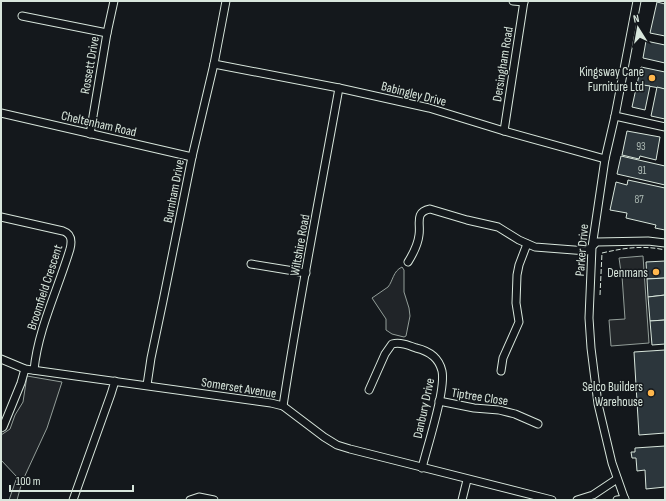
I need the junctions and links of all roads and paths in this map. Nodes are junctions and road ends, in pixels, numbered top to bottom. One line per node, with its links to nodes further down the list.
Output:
1 (114, 1): 7 (street, Rossett Drive)
2 (226, 1): 8 (street, Burnham Drive)
3 (513, 1): 5 (street)
4 (637, 1): 11 (street, Parker Drive)
5 (524, 2): 13 (street, Dersingham Road)
6 (22, 16): 7 (street)
7 (107, 34): 14 (street, Rossett Drive)
8 (214, 64): 9 (street, Babingley Drive); 15 (street, Burnham Drive)
9 (339, 88): 13 (street, Babingley Drive); 23 (street, Wiltshire Road)
10 (1, 113): 14 (street, Cheltenham Road)
11 (615, 116): 12 (street); 16 (street, Parker Drive)
12 (665, 127)
13 (504, 131): 16 (street, Babingley Drive)
14 (90, 134): 15 (street, Cheltenham Road)
15 (192, 156): 29 (street, Burnham Drive)
16 (605, 159): 20 (street, Parker Drive)
17 (1, 219): 26 (street, Broomfield Crescent)
18 (665, 243): 20 (street)
19 (527, 244): 20 (street); 21 (street); 27 (street)
20 (592, 247): 36 (street, Parker Drive)
21 (408, 262)
22 (251, 264): 23 (street)
23 (306, 273): 32 (street, Wiltshire Road)
24 (1, 359): 25 (street, Somerset Avenue)
25 (24, 369): 26 (street, Somerset Avenue); 34 (street)
26 (34, 370): 28 (street, Somerset Avenue)
27 (501, 371)
28 (115, 381): 29 (street, Somerset Avenue); 39 (street)
29 (147, 385): 32 (street, Somerset Avenue)
30 (369, 390): 31 (street, Danbury Drive)
31 (439, 401): 33 (street, Tiptree Close); 35 (street, Danbury Drive)
32 (283, 406): 35 (street, Somerset Avenue)
33 (538, 424)
34 (1, 428)
35 (422, 468): 37 (street, Somerset Avenue)
36 (617, 479): 38 (street, Parker Drive); 44 (street)
37 (467, 480): 42 (street); 43 (street, Somerset Avenue)
38 (625, 499): 45 (street)
39 (73, 500)
40 (190, 500): 41 (street)
41 (214, 500)
42 (462, 500)
43 (552, 500)
44 (577, 500)
45 (617, 500)

